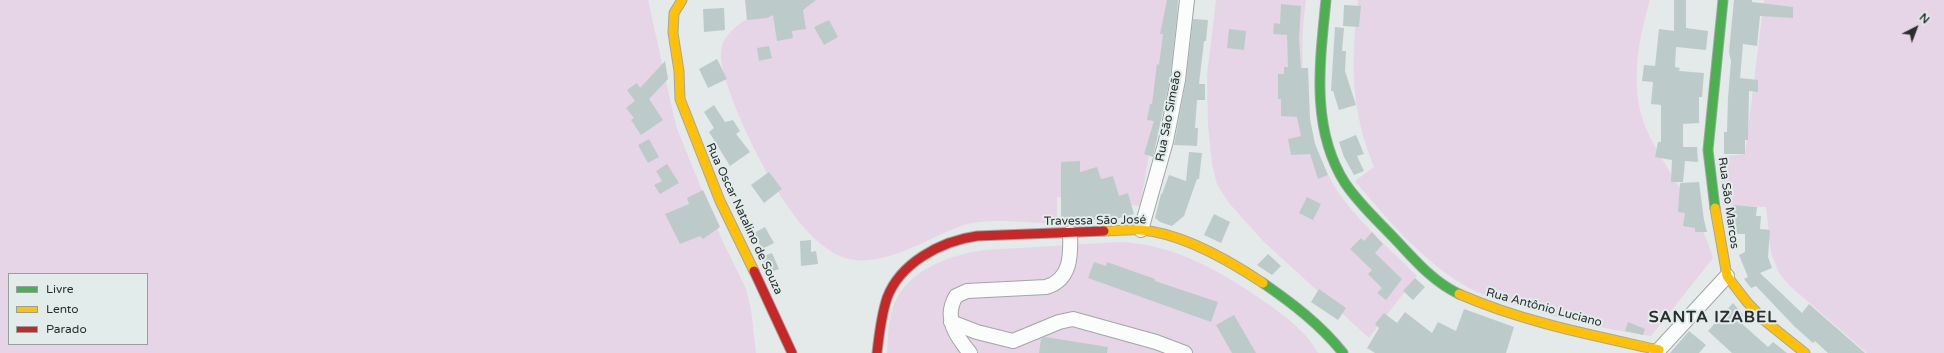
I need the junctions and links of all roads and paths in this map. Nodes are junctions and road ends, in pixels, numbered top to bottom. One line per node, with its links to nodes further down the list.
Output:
1 (682, 0): 10 (street, Rua Oscar Natalino de Souza)
2 (1187, 0): 5 (street, Rua São Simeão)
3 (1326, 0): 9 (street, Rua Antônio Luciano)
4 (1723, 0): 7 (street, Rua São Marcos)
5 (1141, 230): 6 (street, Travessa São José); 14 (street, Travessa São José)
6 (1070, 234): 8 (street); 11 (street, Travessa São José)
7 (1727, 276): 9 (street); 15 (street, Rua São Marcos)
8 (951, 322): 12 (street); 13 (street)
9 (1658, 352)
10 (792, 353)
11 (877, 353)
12 (970, 353)
13 (1185, 353)
14 (1343, 353)
15 (1805, 353)

